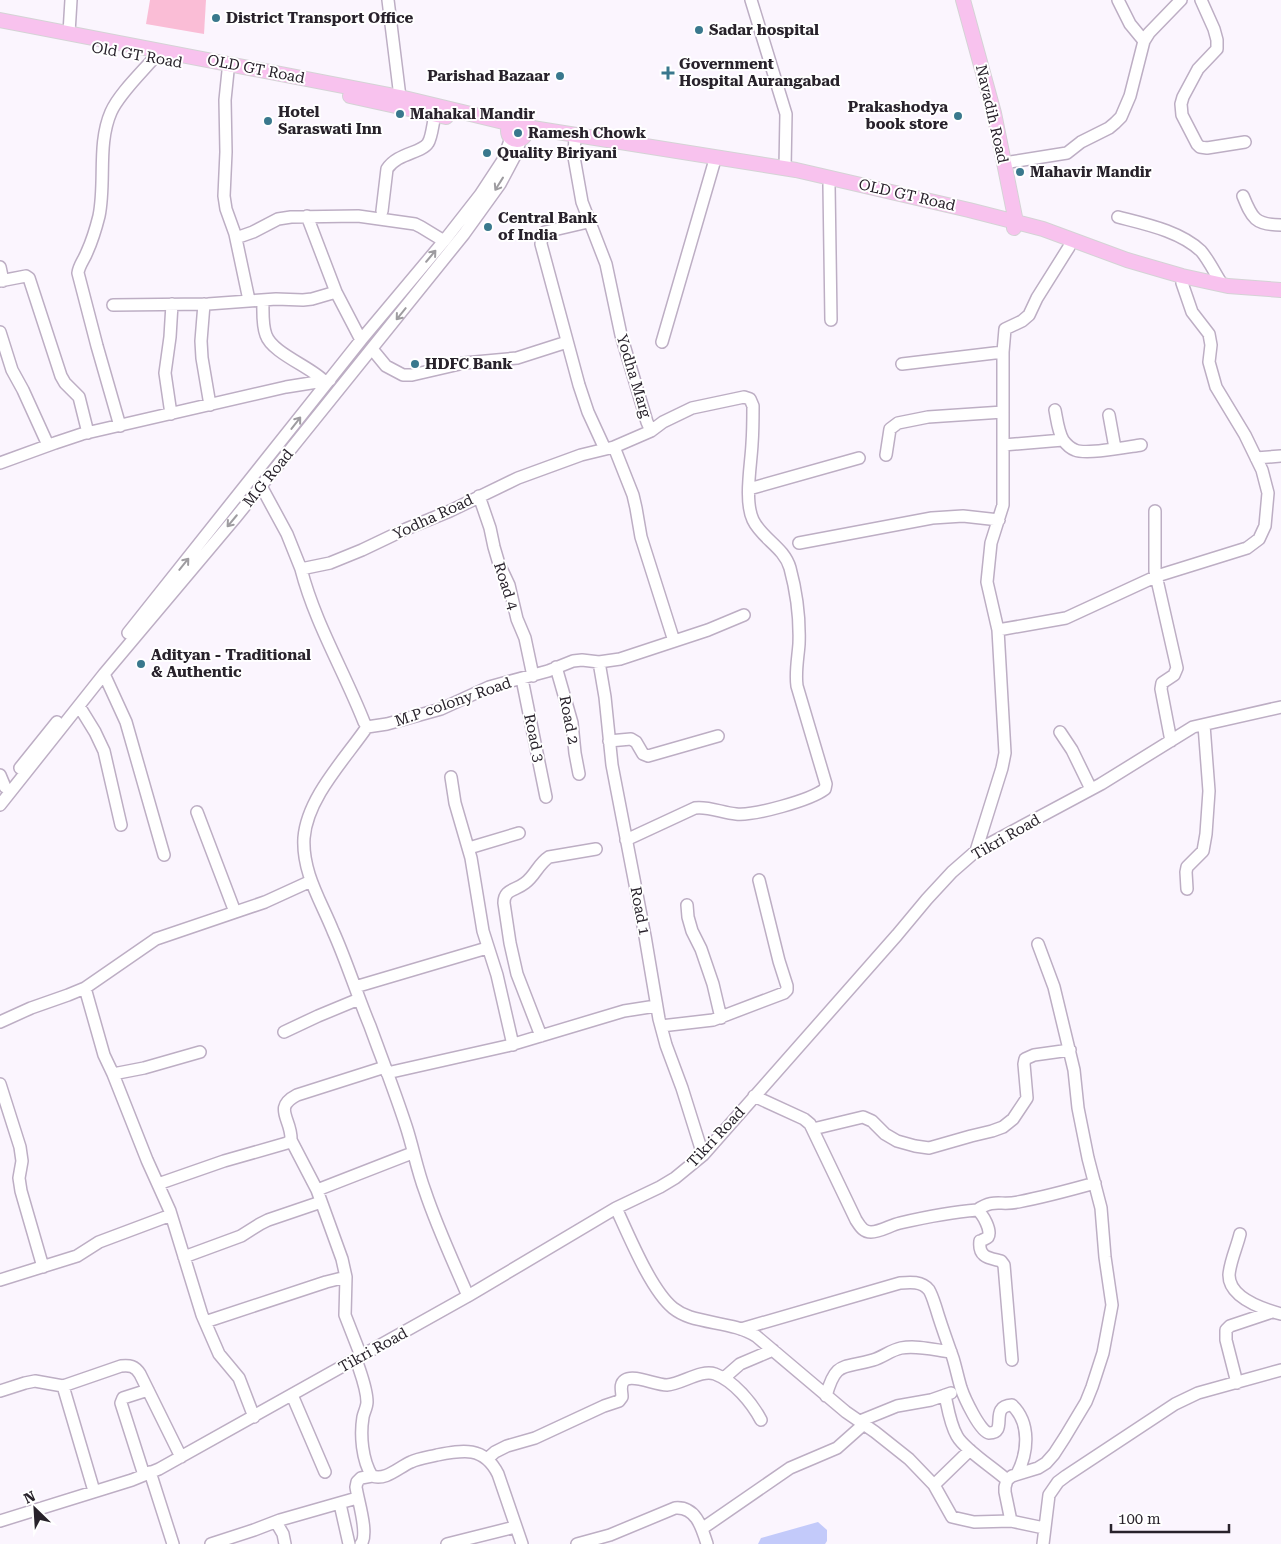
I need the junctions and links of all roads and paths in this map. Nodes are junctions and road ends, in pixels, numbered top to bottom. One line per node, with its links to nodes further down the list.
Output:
1 (71, 0): 10 (street)
2 (388, 0): 14 (street)
3 (751, 0): 21 (street)
4 (963, 0): 20 (main road, Navadih Road)
5 (1118, 0): 11 (street)
6 (1181, 0): 11 (street)
7 (1201, 0): 18 (street)
8 (0, 20): 10 (main road, OLD GT Road)
9 (0, 30): 12 (main road, Old GT Road)
10 (69, 34): 14 (main road, OLD GT Road)
11 (1144, 41): 20 (street)
12 (154, 58): 13 (main road, Old GT Road); 59 (street)
13 (228, 71): 15 (main road, Old GT Road); 30 (street)
14 (400, 97): 16 (main road, OLD GT Road)
15 (435, 115): 16 (main road, Old GT Road); 24 (street)
16 (517, 133): 17 (main road, OLD GT Road); 31 (street, M.G Road); 50 (street, M.G Road, one-way to 50)
17 (574, 137): 19 (main road, OLD GT Road); 21 (main road, OLD GT Road); 27 (street, Yodha Marg)
18 (1245, 142)
19 (714, 163): 22 (main road, OLD GT Road); 49 (street)
20 (1004, 163): 28 (main road, Navadih Road)
21 (785, 168): 28 (main road, OLD GT Road)
22 (829, 185): 28 (main road, OLD GT Road); 45 (street)
23 (1243, 196): 29 (street)
24 (382, 211)
25 (308, 216): 30 (street); 31 (street); 38 (street)
26 (1118, 217): 36 (street)
27 (588, 222): 48 (street); 60 (street, Yodha Marg)
28 (1015, 225): 32 (main road, OLD GT Road); 36 (main road, OLD GT Road)
29 (1281, 225)
30 (236, 238): 40 (street)
31 (444, 241): 47 (street, M.G Road, one-way to 31)
32 (1069, 247): 35 (main road, OLD GT Road); 51 (street)
33 (0, 267): 34 (street)
34 (2, 281): 61 (street)
35 (1182, 283): 39 (main road, OLD GT Road); 71 (street)
36 (1222, 284): 37 (main road, OLD GT Road)
37 (1281, 290)
38 (336, 292): 41 (street); 47 (street)
39 (1281, 296)
40 (249, 300): 41 (street); 43 (street)
41 (263, 300): 53 (street)
42 (172, 304): 43 (street); 44 (street); 57 (street)
43 (204, 304): 54 (street)
44 (113, 305)
45 (831, 320)
46 (0, 332): 63 (street)
47 (361, 340): 53 (street, M.G Road)
48 (567, 342): 50 (street); 66 (street)
49 (662, 342)
50 (372, 349): 73 (street, M.G Road)
51 (1003, 352): 52 (street); 56 (street)
52 (902, 364)
53 (327, 380): 54 (street); 91 (street, M.G Road, one-way to 53)
54 (210, 405): 57 (street)
55 (1055, 410): 62 (street)
56 (1003, 412): 64 (street); 68 (street)
57 (171, 414): 59 (street)
58 (1110, 415): 67 (street)
59 (120, 426): 61 (street)
60 (651, 430): 66 (street, Yodha Road); 74 (street, Yodha Marg)
61 (88, 433): 63 (street)
62 (1063, 440): 64 (street); 67 (street)
63 (48, 445): 72 (street)
64 (1003, 445): 77 (street)
65 (1141, 445): 67 (street)
66 (610, 448): 75 (street, Yodha Road); 83 (street)
67 (1115, 448)
68 (886, 455)
69 (1281, 456): 71 (street)
70 (859, 458): 74 (street)
71 (1256, 458): 80 (street)
72 (0, 463)
73 (261, 486): 79 (street); 86 (street, M.G Road, one-way to 86)
74 (749, 489): 107 (street, Yodha Marg)
75 (479, 496): 79 (street, Yodha Road); 87 (street, Road 4)
76 (1155, 511): 80 (street)
77 (998, 520): 78 (street); 82 (street)
78 (799, 543)
79 (301, 569): 92 (street)
80 (1157, 576): 82 (street); 96 (street)
81 (744, 615): 83 (street, M.P colony Road)
82 (998, 630): 110 (street)
83 (674, 641): 84 (street, M.P colony Road)
84 (599, 662): 85 (street, M.P colony Road); 95 (street, Road 1)
85 (556, 667): 87 (street, M.P colony Road); 97 (street, Road 2)
86 (104, 674): 88 (street, M.G Road); 111 (street)
87 (528, 677): 92 (street, M.P colony Road); 102 (street, Road 3)
88 (79, 706): 91 (street, M.G Road); 105 (street)
89 (1281, 708): 90 (street, Tikri Road)
90 (1204, 725): 96 (street, Tikri Road); 114 (street)
91 (58, 727): 100 (street, M.G Road); 103 (street, M.G Road)
92 (367, 728): 113 (street)
93 (1060, 732): 101 (street)
94 (718, 736): 95 (street)
95 (609, 741): 107 (street, Road 1)
96 (1171, 741): 101 (street, Tikri Road)
97 (579, 774)
98 (0, 776): 100 (street)
99 (451, 777): 108 (street)
100 (2, 790)
101 (1091, 790): 110 (street, Tikri Road)
102 (546, 797)
103 (0, 805)
104 (197, 812): 116 (street)
105 (121, 826)
106 (519, 833): 108 (street)
107 (626, 840): 122 (street, Road 1)
108 (469, 848): 118 (street)
109 (596, 849): 127 (street)
110 (976, 852): 134 (street, Tikri Road)
111 (164, 854)
112 (759, 880): 123 (street)
113 (310, 881): 116 (street); 120 (street)
114 (1187, 889)
115 (687, 905): 123 (street)
116 (235, 912): 119 (street)
117 (1038, 944): 129 (street)
118 (487, 948): 120 (street); 128 (street)
119 (85, 988): 124 (street); 132 (street)
120 (355, 988): 121 (street)
121 (359, 1000): 126 (street); 131 (street)
122 (656, 1006): 125 (street, Road 1); 127 (street)
123 (720, 1018): 125 (street)
124 (0, 1022)
125 (661, 1026): 138 (street, Road 1)
126 (284, 1032)
127 (541, 1036): 128 (street)
128 (512, 1044): 131 (street)
129 (1070, 1050): 135 (street); 140 (street)
130 (200, 1052): 132 (street)
131 (386, 1070): 136 (street); 137 (street)
132 (113, 1074): 139 (street)
133 (0, 1084): 148 (street)
134 (754, 1096): 135 (street); 138 (street, Tikri Road)
135 (813, 1130): 144 (street)
136 (292, 1140): 139 (street); 141 (street)
137 (412, 1153): 141 (street); 151 (street)
138 (704, 1155): 143 (street, Tikri Road)
139 (158, 1184): 145 (street)
140 (1095, 1184): 144 (street); 178 (street)
141 (317, 1190): 142 (street)
142 (321, 1202): 147 (street); 149 (street)
143 (616, 1208): 151 (street, Tikri Road); 154 (street)
144 (978, 1210): 158 (street)
145 (171, 1215): 147 (street); 148 (street)
146 (1240, 1234): 152 (street)
147 (184, 1257): 153 (street)
148 (43, 1266): 150 (street)
149 (346, 1277): 153 (street); 157 (street)
150 (0, 1280)
151 (468, 1296): 157 (street, Tikri Road)
152 (1276, 1313): 161 (street)
153 (206, 1322): 169 (street)
154 (741, 1329): 155 (street); 156 (street)
155 (773, 1350): 160 (street); 168 (street)
156 (951, 1352): 163 (street); 168 (street)
157 (359, 1358): 166 (street, Tikri Road); 177 (street)
158 (1012, 1360)
159 (1281, 1370): 161 (street)
160 (724, 1378): 170 (street); 174 (street)
161 (1237, 1383): 188 (street)
162 (63, 1386): 164 (street); 165 (street); 180 (street)
163 (961, 1389): 167 (street); 178 (street)
164 (148, 1390): 173 (street); 176 (street)
165 (0, 1391)
166 (292, 1395): 169 (street, Tikri Road); 175 (street)
167 (945, 1395): 171 (street); 172 (street)
168 (826, 1396): 171 (street)
169 (254, 1417): 173 (street, Tikri Road)
170 (761, 1420)
171 (862, 1423): 179 (street); 187 (street)
172 (970, 1450): 178 (street); 179 (street)
173 (181, 1457): 176 (street, Tikri Road)
174 (487, 1459): 177 (street); 186 (street)
175 (325, 1472)
176 (147, 1474): 180 (street, Tikri Road); 190 (street)
177 (372, 1476): 181 (street)
178 (1012, 1477): 185 (street)
179 (934, 1485): 185 (street)
180 (94, 1491): 183 (street, Tikri Road)
181 (357, 1498): 182 (street); 194 (street)
182 (340, 1504): 184 (street); 193 (street)
183 (0, 1521)
184 (276, 1522): 191 (street); 192 (street)
185 (1011, 1522): 188 (street)
186 (515, 1527): 195 (street); 196 (street)
187 (703, 1528): 189 (street); 198 (street)
188 (1044, 1528): 199 (street)
189 (618, 1539): 197 (street)
190 (173, 1544)
191 (211, 1544)
192 (284, 1544)
193 (349, 1544)
194 (361, 1544)
195 (447, 1544)
196 (522, 1544)
197 (578, 1544)
198 (707, 1544)
199 (1043, 1544)

